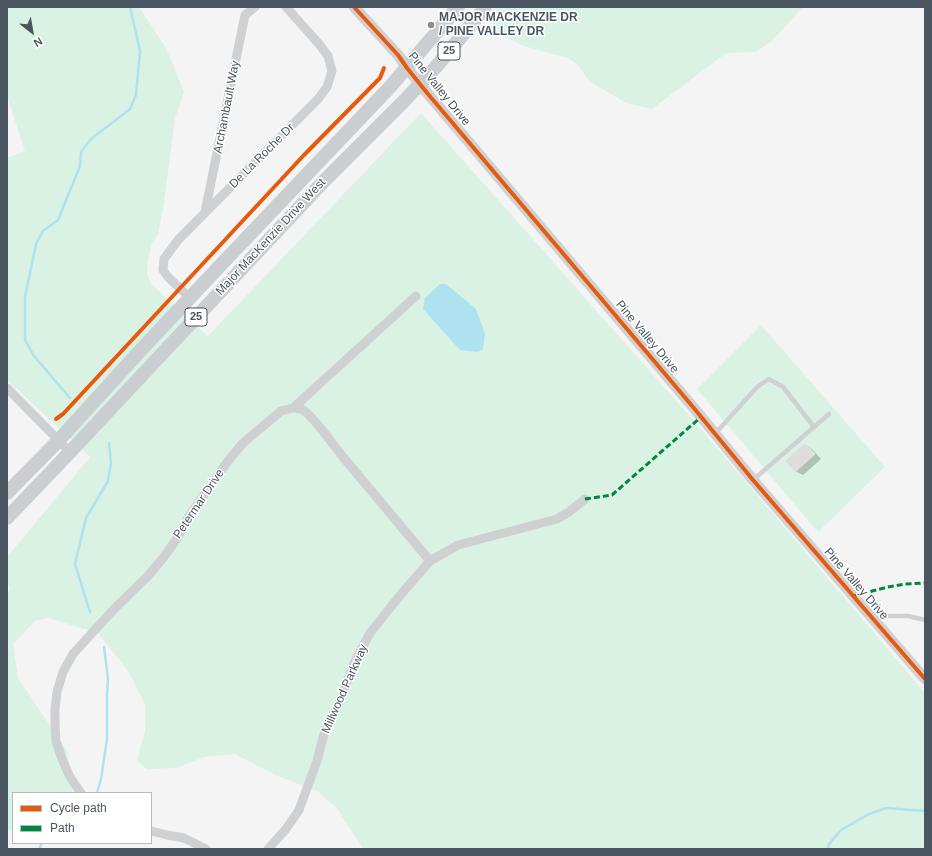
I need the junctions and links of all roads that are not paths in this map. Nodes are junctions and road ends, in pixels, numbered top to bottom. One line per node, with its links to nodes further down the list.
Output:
1 (255, 7): 8 (street, Archambault Way)
2 (286, 7): 8 (street, De La Roche Dr)
3 (354, 7): 6 (street, Pine Valley Drive)
4 (458, 7): 6 (main road, Major MacKenzie Drive West / 25)
5 (485, 7): 7 (main road, Major MacKenzie Drive West / 25)
6 (407, 68): 7 (street, Pine Valley Drive); 10 (main road, Major MacKenzie Drive West / 25)
7 (420, 84): 15 (street, Pine Valley Drive); 17 (main road, Major MacKenzie Drive West / 25)
8 (206, 212): 10 (street, De La Roche Dr)
9 (416, 296): 12 (street, Petermar Drive)
10 (190, 298): 16 (main road, Major MacKenzie Drive West / 25)
11 (7, 388): 16 (street)
12 (293, 408): 22 (street); 26 (street, Petermar Drive)
13 (829, 414): 14 (lane)
14 (814, 427): 15 (lane); 18 (lane)
15 (715, 434): 18 (street, Pine Valley Drive)
16 (59, 440): 17 (street); 19 (main road, Major MacKenzie Drive West / 25)
17 (70, 452): 21 (main road, Major MacKenzie Drive West / 25)
18 (753, 480): 23 (street, Pine Valley Drive)
19 (7, 493)
20 (585, 498): 22 (street, Millwood Parkway)
21 (7, 518)
22 (430, 561): 29 (street, Millwood Parkway)
23 (874, 620): 24 (lane); 25 (street, Pine Valley Drive)
24 (925, 620)
25 (925, 679)
26 (80, 792)
27 (152, 831): 28 (street)
28 (206, 849)
29 (268, 849)

